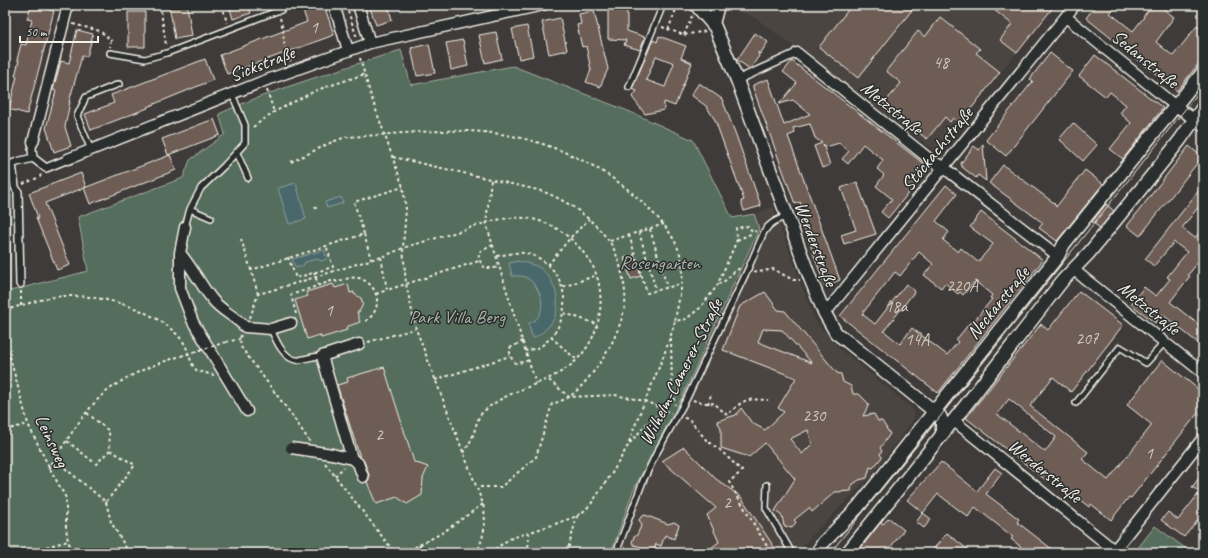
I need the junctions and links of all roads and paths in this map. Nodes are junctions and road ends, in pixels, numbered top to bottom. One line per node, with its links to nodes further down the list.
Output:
1 (9, 5): 16 (path)
2 (68, 5): 19 (street)
3 (160, 5): 32 (path)
4 (222, 5): 24 (path)
5 (281, 5): 17 (lane)
6 (334, 5): 25 (street)
7 (346, 5): 22 (path)
8 (358, 5): 20 (street)
9 (542, 5): 14 (street, Sickstraße)
10 (663, 5): 21 (lane)
11 (718, 5): 23 (street)
12 (1075, 5): 18 (street, Stöckachstraße)
13 (677, 7): 26 (path)
14 (497, 10): 28 (street, Sickstraße)
15 (694, 10): 23 (street); 27 (path)
16 (8, 11)
17 (277, 11): 24 (lane); 34 (path)
18 (1066, 17): 42 (street, Sedanstraße); 57 (street, Stöckachstraße)
19 (64, 21): 31 (path); 48 (street)
20 (363, 22): 22 (path); 28 (street)
21 (655, 25): 26 (path); 39 (lane)
22 (353, 26): 25 (path); 29 (path)
23 (709, 28): 27 (path); 37 (street, Werderstraße)
24 (230, 29): 32 (lane)
25 (341, 29): 30 (street)
26 (668, 30): 27 (path)
27 (684, 35)
28 (370, 43): 29 (street, Sickstraße)
29 (359, 46): 30 (street, Sickstraße)
30 (348, 50): 34 (street, Sickstraße); 36 (path)
31 (110, 53): 32 (lane)
32 (167, 53)
33 (798, 53): 37 (street, Metzstraße); 57 (street, Metzstraße)
34 (294, 70): 41 (street, Sickstraße)
35 (1203, 72): 42 (street, Neckarstraße)
36 (365, 74): 44 (path); 47 (path)
37 (737, 80): 66 (street, Werderstraße)
38 (120, 84): 49 (lane)
39 (629, 87)
40 (268, 92): 44 (path)
41 (232, 94): 46 (lane); 49 (street, Sickstraße)
42 (1176, 106): 45 (street, Sedanstraße); 87 (street, Neckarstraße)
43 (1203, 107): 45 (street, Neckarstraße)
44 (274, 112): 46 (path)
45 (1198, 123): 96 (street, Neckarstraße)
46 (245, 132): 50 (lane)
47 (384, 135): 51 (path); 54 (path); 70 (path)
48 (33, 142): 52 (street)
49 (91, 150): 53 (street, Sickstraße)
50 (237, 153): 59 (lane); 64 (lane)
51 (393, 157): 60 (path); 62 (path)
52 (33, 158): 55 (street); 58 (street)
53 (68, 160): 58 (street, Sickstraße)
54 (291, 162)
55 (12, 164): 56 (street); 61 (street)
56 (5, 167)
57 (943, 167): 87 (street, Metzstraße); 114 (street, Stöckachstraße)
58 (46, 168): 61 (path)
59 (248, 178)
60 (491, 180): 68 (path); 69 (path)
61 (15, 187): 101 (street)
62 (403, 188): 76 (path); 84 (path)
63 (315, 206): 65 (path)
64 (190, 209): 67 (lane); 71 (lane)
65 (317, 211)
66 (786, 216): 72 (lane); 100 (street, Werderstraße)
67 (210, 218)
68 (589, 219): 78 (path); 81 (path)
69 (486, 222): 78 (path); 82 (path); 84 (path)
70 (664, 224): 73 (path); 103 (path)
71 (185, 227): 85 (street)
72 (767, 227): 75 (path); 94 (lane, Wilhelm-Camerer-Straße)
73 (650, 229): 74 (path); 107 (path)
74 (639, 232): 77 (path); 109 (path)
75 (753, 232): 80 (path); 80 (path)
76 (364, 234): 83 (path); 90 (path)
77 (629, 235): 81 (path); 109 (path)
78 (570, 237): 92 (path); 98 (path)
79 (242, 239): 95 (path)
80 (737, 240): 104 (path)
81 (610, 241): 143 (path)
82 (493, 245): 86 (path); 91 (path)
83 (326, 246): 88 (path); 97 (path)
84 (404, 248): 89 (path); 102 (path)
85 (180, 253): 120 (street); 130 (street)
86 (496, 256): 92 (path); 93 (path)
87 (1058, 256): 151 (street, Neckarstraße)
88 (288, 257): 95 (path); 97 (path)
89 (381, 257): 90 (path); 108 (path)
90 (371, 259): 99 (path)
91 (480, 261): 93 (path); 102 (path)
92 (548, 265): 106 (path)
93 (499, 267): 127 (path)
94 (748, 269): 100 (path); 104 (path); 144 (lane, Wilhelm-Camerer-Straße)
95 (251, 270): 110 (path)
96 (1074, 270): 128 (street, Metzstraße); 154 (street, Neckarstraße)
97 (314, 272): 99 (path)
98 (597, 275): 106 (path); 119 (path)
99 (316, 278): 105 (path); 110 (path)
100 (810, 278): 114 (street, Werderstraße)
101 (20, 284): 112 (path)
102 (406, 284): 108 (path); 121 (path)
103 (681, 284): 107 (path); 116 (path)
104 (718, 284): 116 (path)
105 (318, 285): 111 (path); 118 (path)
106 (563, 287): 115 (path)
107 (667, 288): 109 (path)
108 (388, 290): 111 (path)
109 (656, 290)
110 (258, 294): 120 (path)
111 (376, 294): 117 (path)
112 (21, 306): 113 (path); 132 (path)
113 (5, 310)
114 (824, 312): 151 (street, Werderstraße)
115 (564, 313): 119 (path); 124 (path)
116 (675, 321): 123 (path)
117 (364, 322)
118 (291, 323): 122 (street)
119 (597, 324): 136 (path)
120 (245, 327): 122 (street); 126 (path)
121 (416, 328): 129 (path); 139 (path)
122 (271, 330): 133 (lane)
123 (671, 336): 146 (path); 153 (path)
124 (551, 337): 131 (path); 136 (path)
125 (5, 339): 155 (path, Leinsweg)
126 (240, 339): 130 (path, bridge); 161 (path)
127 (522, 341): 131 (path); 134 (path)
128 (1165, 342): 137 (street, Metzstraße); 147 (lane)
129 (359, 344): 133 (street)
130 (208, 348): 132 (path, bridge); 138 (street)
131 (526, 351): 135 (path)
132 (189, 353): 138 (path); 152 (path)
133 (322, 356): 166 (street)
134 (510, 356): 135 (path); 139 (path)
135 (530, 360): 141 (path)
136 (577, 360): 140 (path)
137 (1203, 373)
138 (226, 378): 149 (street)
139 (435, 380): 164 (path)
140 (549, 380): 141 (path); 143 (path)
141 (536, 384): 164 (path)
142 (711, 395): 148 (path)
143 (570, 397): 146 (path); 170 (path)
144 (687, 398): 148 (path); 153 (lane, Wilhelm-Camerer-Straße)
145 (768, 400): 148 (path)
146 (644, 401): 150 (path); 160 (path)
147 (1076, 403)
148 (708, 404)
149 (247, 411)
150 (667, 411): 153 (path); 160 (path)
151 (934, 411): 157 (street, Werderstraße); 193 (street, Neckarstraße)
152 (87, 413): 159 (path); 163 (path)
153 (678, 416): 190 (lane, Wilhelm-Camerer-Straße); 191 (path)
154 (953, 420): 157 (street, Neckarstraße); 178 (street, Werderstraße)
155 (28, 424): 156 (path); 167 (path, Leinsweg)
156 (5, 430)
157 (942, 433): 194 (street, Neckarstraße)
158 (1203, 438): 178 (street)
159 (67, 441): 163 (path); 167 (path)
160 (629, 444): 173 (path)
161 (314, 447)
162 (291, 448): 166 (street, bridge)
163 (110, 450): 171 (path)
164 (463, 454): 170 (path)
165 (322, 458): 183 (path)
166 (352, 459): 168 (street)
167 (49, 467): 171 (path); 175 (path, Leinsweg)
168 (363, 477)
169 (767, 485): 192 (lane)
170 (478, 487): 172 (path)
171 (106, 502): 182 (path)
172 (483, 504): 176 (path); 186 (path)
173 (577, 516): 174 (path); 189 (path)
174 (529, 533): 187 (path); 188 (path)
175 (68, 541): 177 (path); 181 (path, Leinsweg)
176 (419, 545): 184 (path); 185 (path)
177 (40, 548): 179 (path); 180 (path)
178 (1113, 551)
179 (22, 553)
180 (38, 553)
181 (73, 553)
182 (130, 553)
183 (395, 553)
184 (404, 553)
185 (424, 553)
186 (477, 553)
187 (490, 553)
188 (528, 553)
189 (567, 553)
190 (616, 553)
191 (771, 553)
192 (792, 553)
193 (817, 553)
194 (847, 553)

